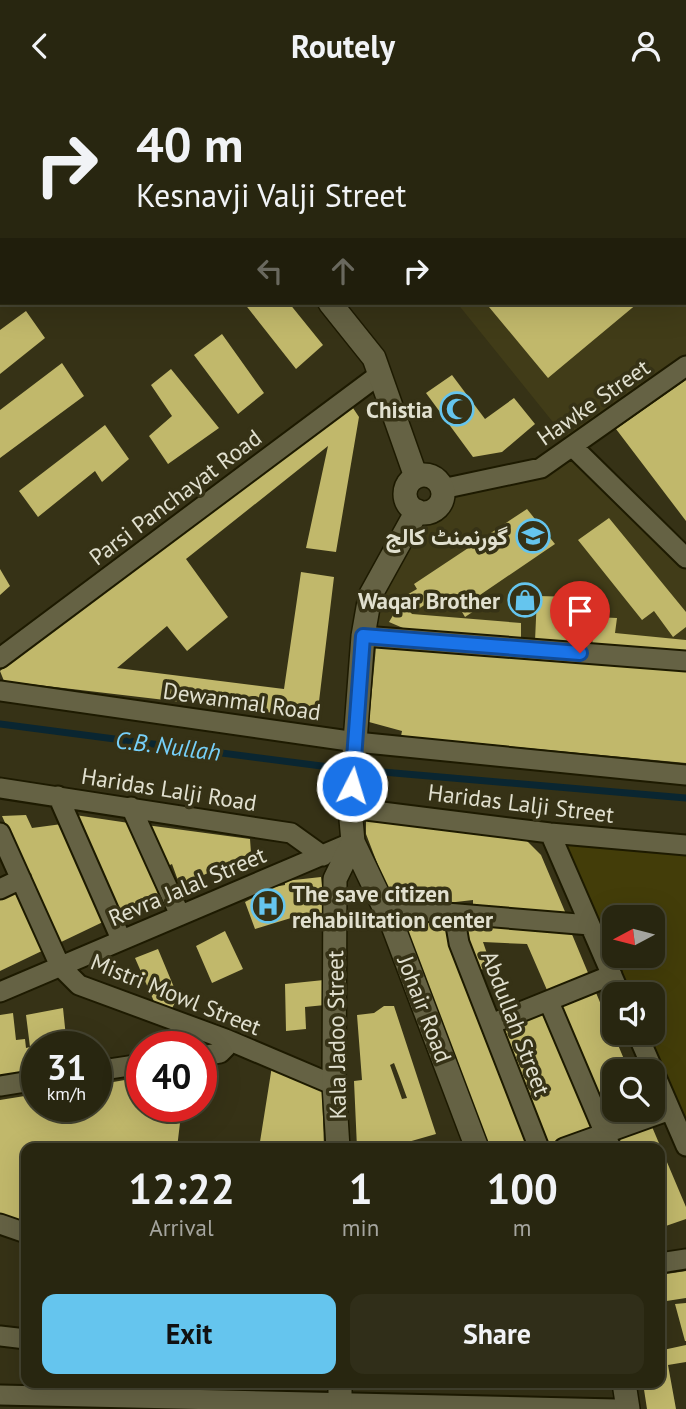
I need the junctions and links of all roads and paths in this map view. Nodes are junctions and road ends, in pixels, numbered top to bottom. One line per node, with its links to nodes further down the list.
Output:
1 (332, 305): 3 (street)
2 (686, 366): 4 (street, Hawke Street)
3 (380, 375): 5 (street); 10 (street, Parsi Panchayat Road)
4 (573, 447): 6 (street, Hawke Street); 8 (street)
5 (416, 477): 6 (street); 7 (street)
6 (442, 489): 7 (street)
7 (417, 511): 9 (street, Johair Road)
8 (686, 558)
9 (363, 636): 11 (street); 13 (street, Johair Road)
10 (0, 658)
11 (686, 661)
12 (0, 691): 13 (street, Dewanmal Road)
13 (356, 742): 14 (street, Dewanmal Road); 18 (street, Johair Road)
14 (686, 775)
15 (0, 788): 16 (street, Haridas Lalji Road)
16 (58, 796): 17 (street, Haridas Lalji Road); 30 (street)
17 (131, 807): 23 (street, Haridas Lalji Road); 28 (street)
18 (350, 808): 20 (street, Haridas Lalji Street); 21 (street, Johair Road)
19 (0, 833): 24 (street, Mistri Mowl Street)
20 (550, 833): 22 (street, Haridas Lalji Street); 29 (street)
21 (354, 842): 23 (street, Revra Jalal Street); 26 (street, Johair Road); 42 (street, Kala Jadoo Street)
22 (686, 845)
23 (323, 856): 28 (street, Revra Jalal Street)
24 (20, 879): 25 (street); 31 (street, Mistri Mowl Street)
25 (0, 889)
26 (386, 908): 27 (street); 46 (street, Johair Road)
27 (454, 914): 29 (street); 36 (street, Abdullah Street)
28 (180, 915): 30 (street, Revra Jalal Street)
29 (590, 925): 32 (street)
30 (121, 939): 31 (street, Revra Jalal Street)
31 (60, 966): 34 (street, Revra Jalal Street); 37 (street, Mistri Mowl Street)
32 (612, 975): 33 (street); 35 (street)
33 (615, 982)
34 (0, 992)
35 (548, 1002): 36 (street); 44 (street)
36 (491, 1024): 47 (street, Abdullah Street)
37 (228, 1040): 39 (street); 42 (street, Mistri Mowl Street)
38 (642, 1045): 43 (street)
39 (217, 1053)
40 (21, 1083): 41 (street)
41 (0, 1086)
42 (334, 1086): 45 (street, Kala Jadoo Street)
43 (670, 1110): 44 (street); 48 (street)
44 (608, 1141)
45 (338, 1143)
46 (475, 1143)
47 (537, 1143)
48 (686, 1146)
49 (0, 1224): 50 (street)
50 (21, 1231)
51 (686, 1259): 52 (street)
52 (665, 1261)
53 (0, 1336): 54 (street)
54 (21, 1338)
55 (625, 1388): 61 (street)
56 (0, 1395): 57 (street)
57 (65, 1396): 58 (street)
58 (200, 1396): 59 (street)
59 (340, 1398): 60 (street)
60 (616, 1409)
61 (628, 1409)

